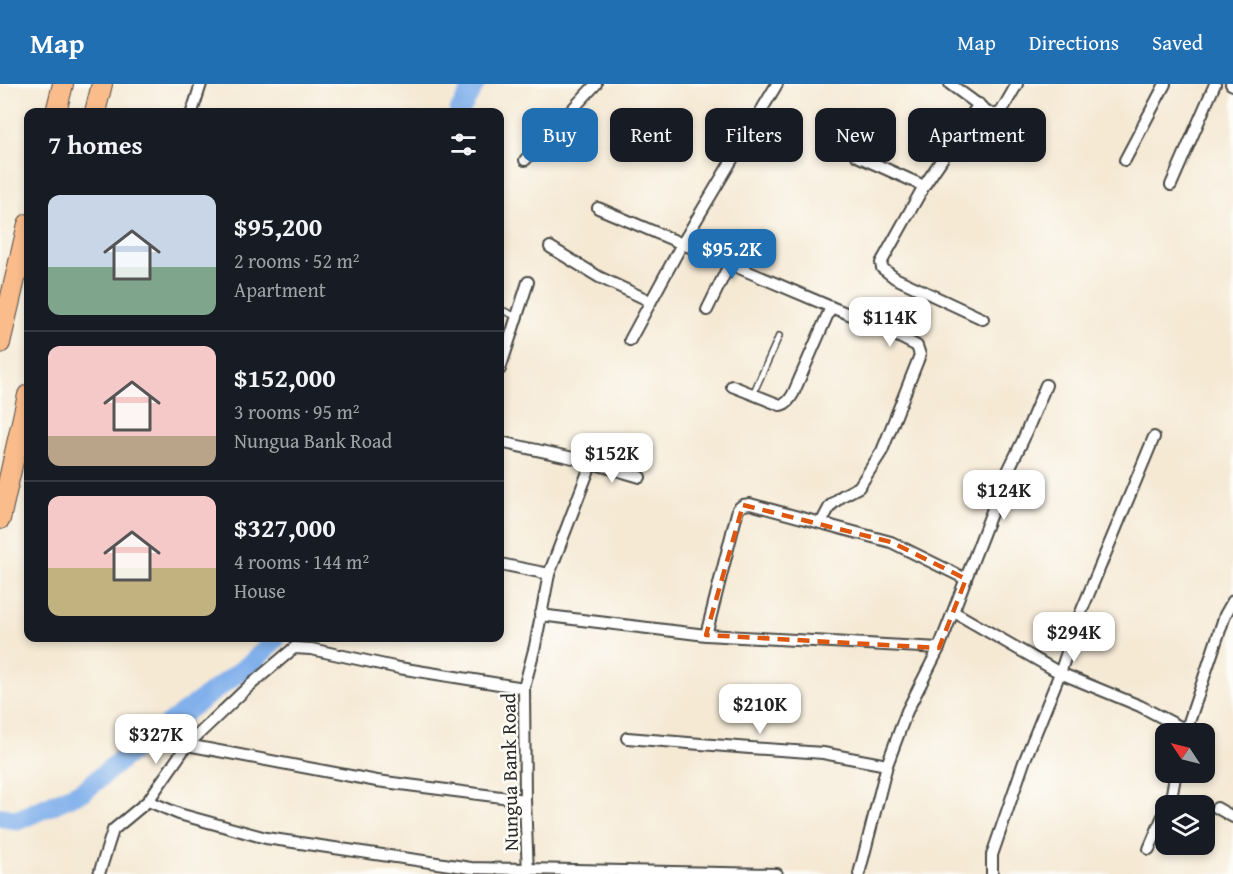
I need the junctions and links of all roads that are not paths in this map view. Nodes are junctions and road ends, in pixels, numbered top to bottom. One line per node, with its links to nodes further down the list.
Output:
1 (63, 84): 11 (highway)
2 (102, 84): 12 (highway)
3 (201, 84): 13 (street)
4 (596, 84): 14 (street)
5 (777, 84): 21 (street)
6 (950, 84): 10 (street)
7 (1017, 84): 10 (street)
8 (1165, 84): 15 (street)
9 (1215, 84): 17 (street)
10 (979, 104): 18 (street)
11 (57, 108)
12 (96, 108)
13 (193, 108)
14 (574, 108)
15 (1125, 160)
16 (870, 162): 18 (street)
17 (1171, 185)
18 (924, 186): 30 (street)
19 (598, 208): 21 (street)
20 (24, 242): 33 (highway)
21 (682, 244): 23 (street); 25 (street)
22 (550, 247): 25 (street)
23 (730, 263): 26 (street); 27 (street)
24 (528, 282): 29 (street)
25 (650, 301): 32 (street)
26 (831, 307): 37 (street); 44 (street)
27 (707, 310)
28 (504, 311): 29 (lane)
29 (517, 317): 34 (street)
30 (983, 319)
31 (779, 336): 37 (lane)
32 (630, 340)
33 (0, 343)
34 (504, 357)
35 (1046, 385): 47 (street)
36 (732, 386): 37 (street)
37 (753, 394)
38 (24, 413): 43 (highway)
39 (1154, 437): 54 (street)
40 (504, 443): 41 (street)
41 (591, 464): 42 (street); 46 (street, Nungua Bank Road)
42 (640, 477)
43 (0, 519)
44 (821, 523): 47 (street); 52 (street)
45 (504, 565): 46 (street)
46 (549, 574): 50 (street, Nungua Bank Road)
47 (966, 579): 49 (street)
48 (1233, 601): 51 (street)
49 (954, 612): 53 (street); 54 (street)
50 (540, 615): 52 (street); 55 (street, Nungua Bank Road)
51 (1229, 617): 57 (street)
52 (706, 635): 53 (street)
53 (939, 648): 60 (street)
54 (1060, 673): 56 (street); 71 (street)
55 (524, 688): 59 (street); 61 (street, Nungua Bank Road)
56 (1169, 723)
57 (1188, 723)
58 (627, 738): 60 (street)
59 (187, 745): 61 (street); 62 (street)
60 (887, 765): 70 (street)
61 (525, 800): 67 (street, Nungua Bank Road)
62 (148, 801): 67 (street); 68 (street)
63 (1217, 808): 64 (street)
64 (1233, 817)
65 (1155, 834): 66 (street)
66 (1149, 849)
67 (529, 871): 69 (street)
68 (99, 874)
69 (777, 874)
70 (859, 874)
71 (992, 874)

